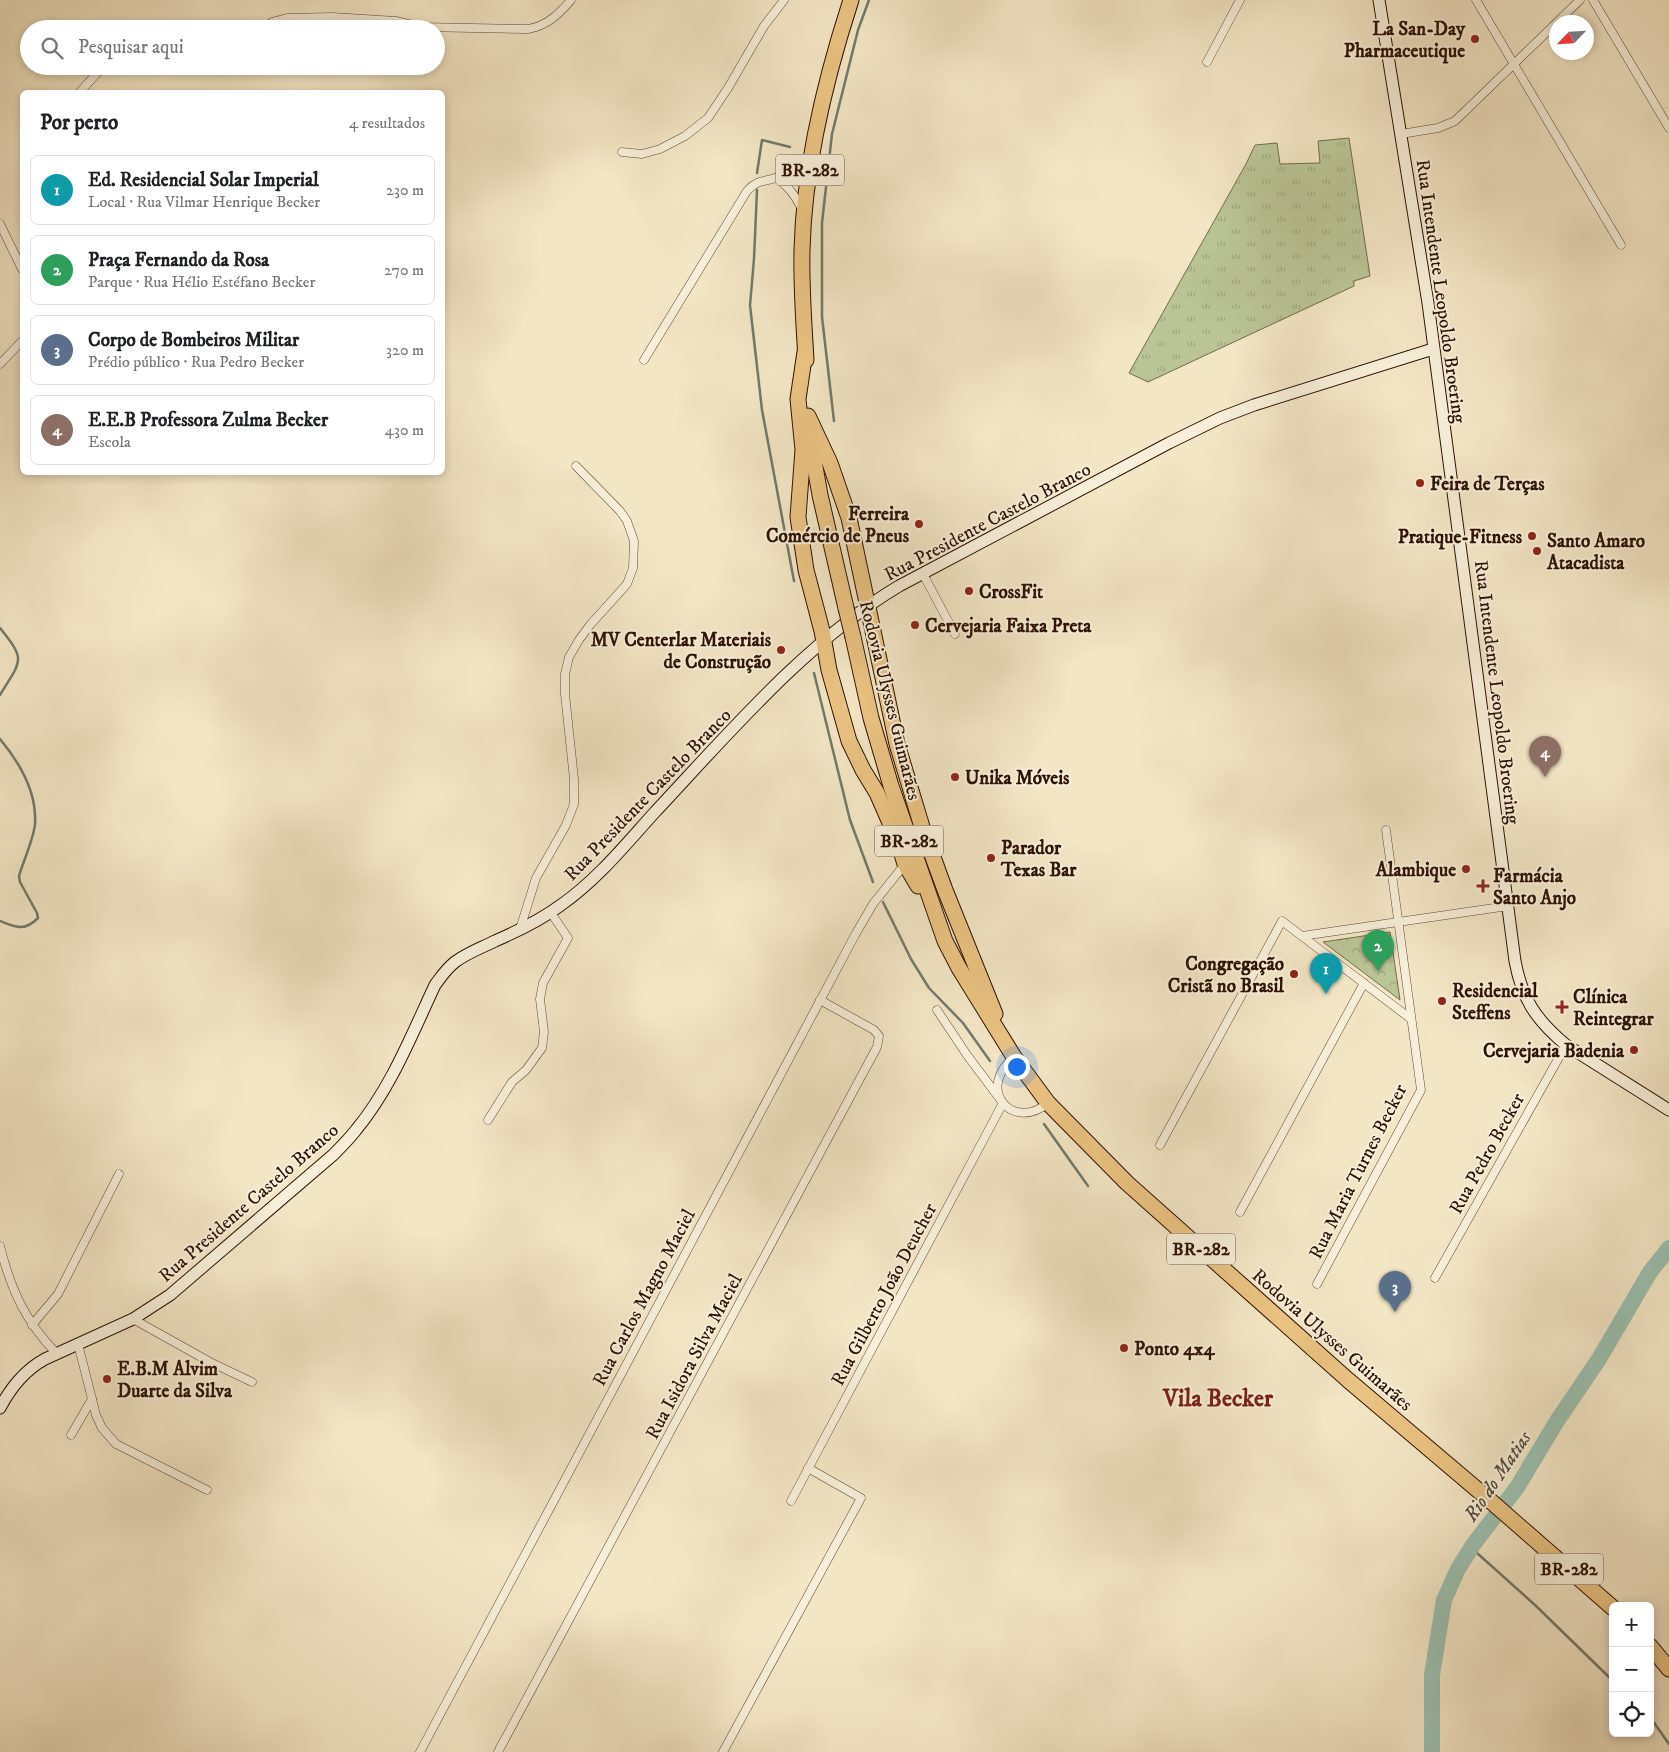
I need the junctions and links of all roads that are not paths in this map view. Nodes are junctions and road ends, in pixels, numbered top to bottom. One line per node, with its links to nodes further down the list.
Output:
1 (571, 0): 11 (street)
2 (784, 0): 18 (street)
3 (851, 0): 19 (highway, Rodovia Ulysses Guimarães / BR-282)
4 (1240, 0): 12 (street)
5 (1379, 0): 17 (street, Rua Intendente Leopoldo Broering)
6 (1476, 0): 13 (street)
7 (1580, 0): 13 (street)
8 (1593, 0): 16 (street)
9 (280, 20): 10 (street)
10 (383, 20)
11 (445, 27)
12 (1207, 62)
13 (1514, 64): 17 (street); 23 (street)
14 (95, 75): 15 (street)
15 (82, 90)
16 (1669, 128)
17 (1401, 134): 26 (street, Rua Intendente Leopoldo Broering)
18 (622, 152)
19 (812, 154): 20 (street); 21 (highway, Rodovia Ulysses Guimarães / BR-282)
20 (776, 178): 21 (street); 28 (street)
21 (804, 213): 27 (highway, Rodovia Ulysses Guimarães / BR-282)
22 (0, 224): 24 (street)
23 (1621, 244)
24 (20, 265)
25 (20, 343): 29 (street)
26 (1433, 349): 32 (street, Rua Presidente Castelo Branco); 38 (street, Rua Intendente Leopoldo Broering)
27 (805, 352): 30 (highway, Rodovia Ulysses Guimarães / BR-282); 35 (highway)
28 (644, 360)
29 (0, 364)
30 (808, 416): 33 (highway); 43 (highway, Rodovia Ulysses Guimarães / BR-282, bridge)
31 (576, 466): 41 (street)
32 (923, 574): 33 (street, Rua Presidente Castelo Branco); 34 (street)
33 (868, 606): 35 (street, Rua Presidente Castelo Branco); 49 (highway)
34 (956, 634)
35 (824, 642): 37 (highway); 39 (street, Rua Presidente Castelo Branco)
36 (1386, 830): 40 (street, Rua Maria Turnes Becker)
37 (905, 864): 43 (highway); 45 (street, Rua Carlos Magno Maciel)
38 (1508, 906): 40 (street); 48 (street, Rua Intendente Leopoldo Broering)
39 (551, 913): 41 (street, Rua Presidente Castelo Branco); 53 (street)
40 (1398, 922): 42 (street); 47 (street, Rua Maria Turnes Becker)
41 (520, 930): 60 (street, Rua Presidente Castelo Branco)
42 (1302, 936): 44 (street); 54 (street)
43 (945, 941): 49 (highway, Rodovia Ulysses Guimarães / BR-282)
44 (1364, 983): 47 (street); 56 (street)
45 (820, 1000): 74 (street, Rua Carlos Magno Maciel); 75 (street, Rua Isidora Silva Maciel)
46 (937, 1010): 50 (street)
47 (1411, 1019): 59 (street, Rua Maria Turnes Becker)
48 (1566, 1045): 52 (street, Rua Intendente Leopoldo Broering); 58 (street, Rua Pedro Becker)
49 (1011, 1052): 50 (street); 51 (highway, Rodovia Ulysses Guimarães / BR-282)
50 (1003, 1103): 51 (street); 68 (street, Rua Gilberto João Deucher)
51 (1048, 1103): 71 (highway, Rodovia Ulysses Guimarães / BR-282)
52 (1669, 1110)
53 (488, 1120)
54 (1160, 1145)
55 (119, 1174): 61 (street)
56 (1240, 1212)
57 (0, 1246): 61 (street)
58 (1435, 1278)
59 (1317, 1284)
60 (134, 1319): 62 (street, Rua Presidente Castelo Branco); 64 (street)
61 (32, 1325): 63 (street)
62 (78, 1344): 63 (street, Rua Presidente Castelo Branco); 65 (street)
63 (57, 1354): 66 (street, Rua Presidente Castelo Branco)
64 (252, 1382)
65 (92, 1399): 67 (street); 69 (street)
66 (0, 1408)
67 (71, 1434)
68 (808, 1468): 70 (street, Rua Gilberto João Deucher); 76 (street)
69 (207, 1490)
70 (791, 1500)
71 (1609, 1604)
72 (1651, 1647): 73 (highway)
73 (1669, 1669)
74 (420, 1752)
75 (498, 1752)
76 (723, 1752)

